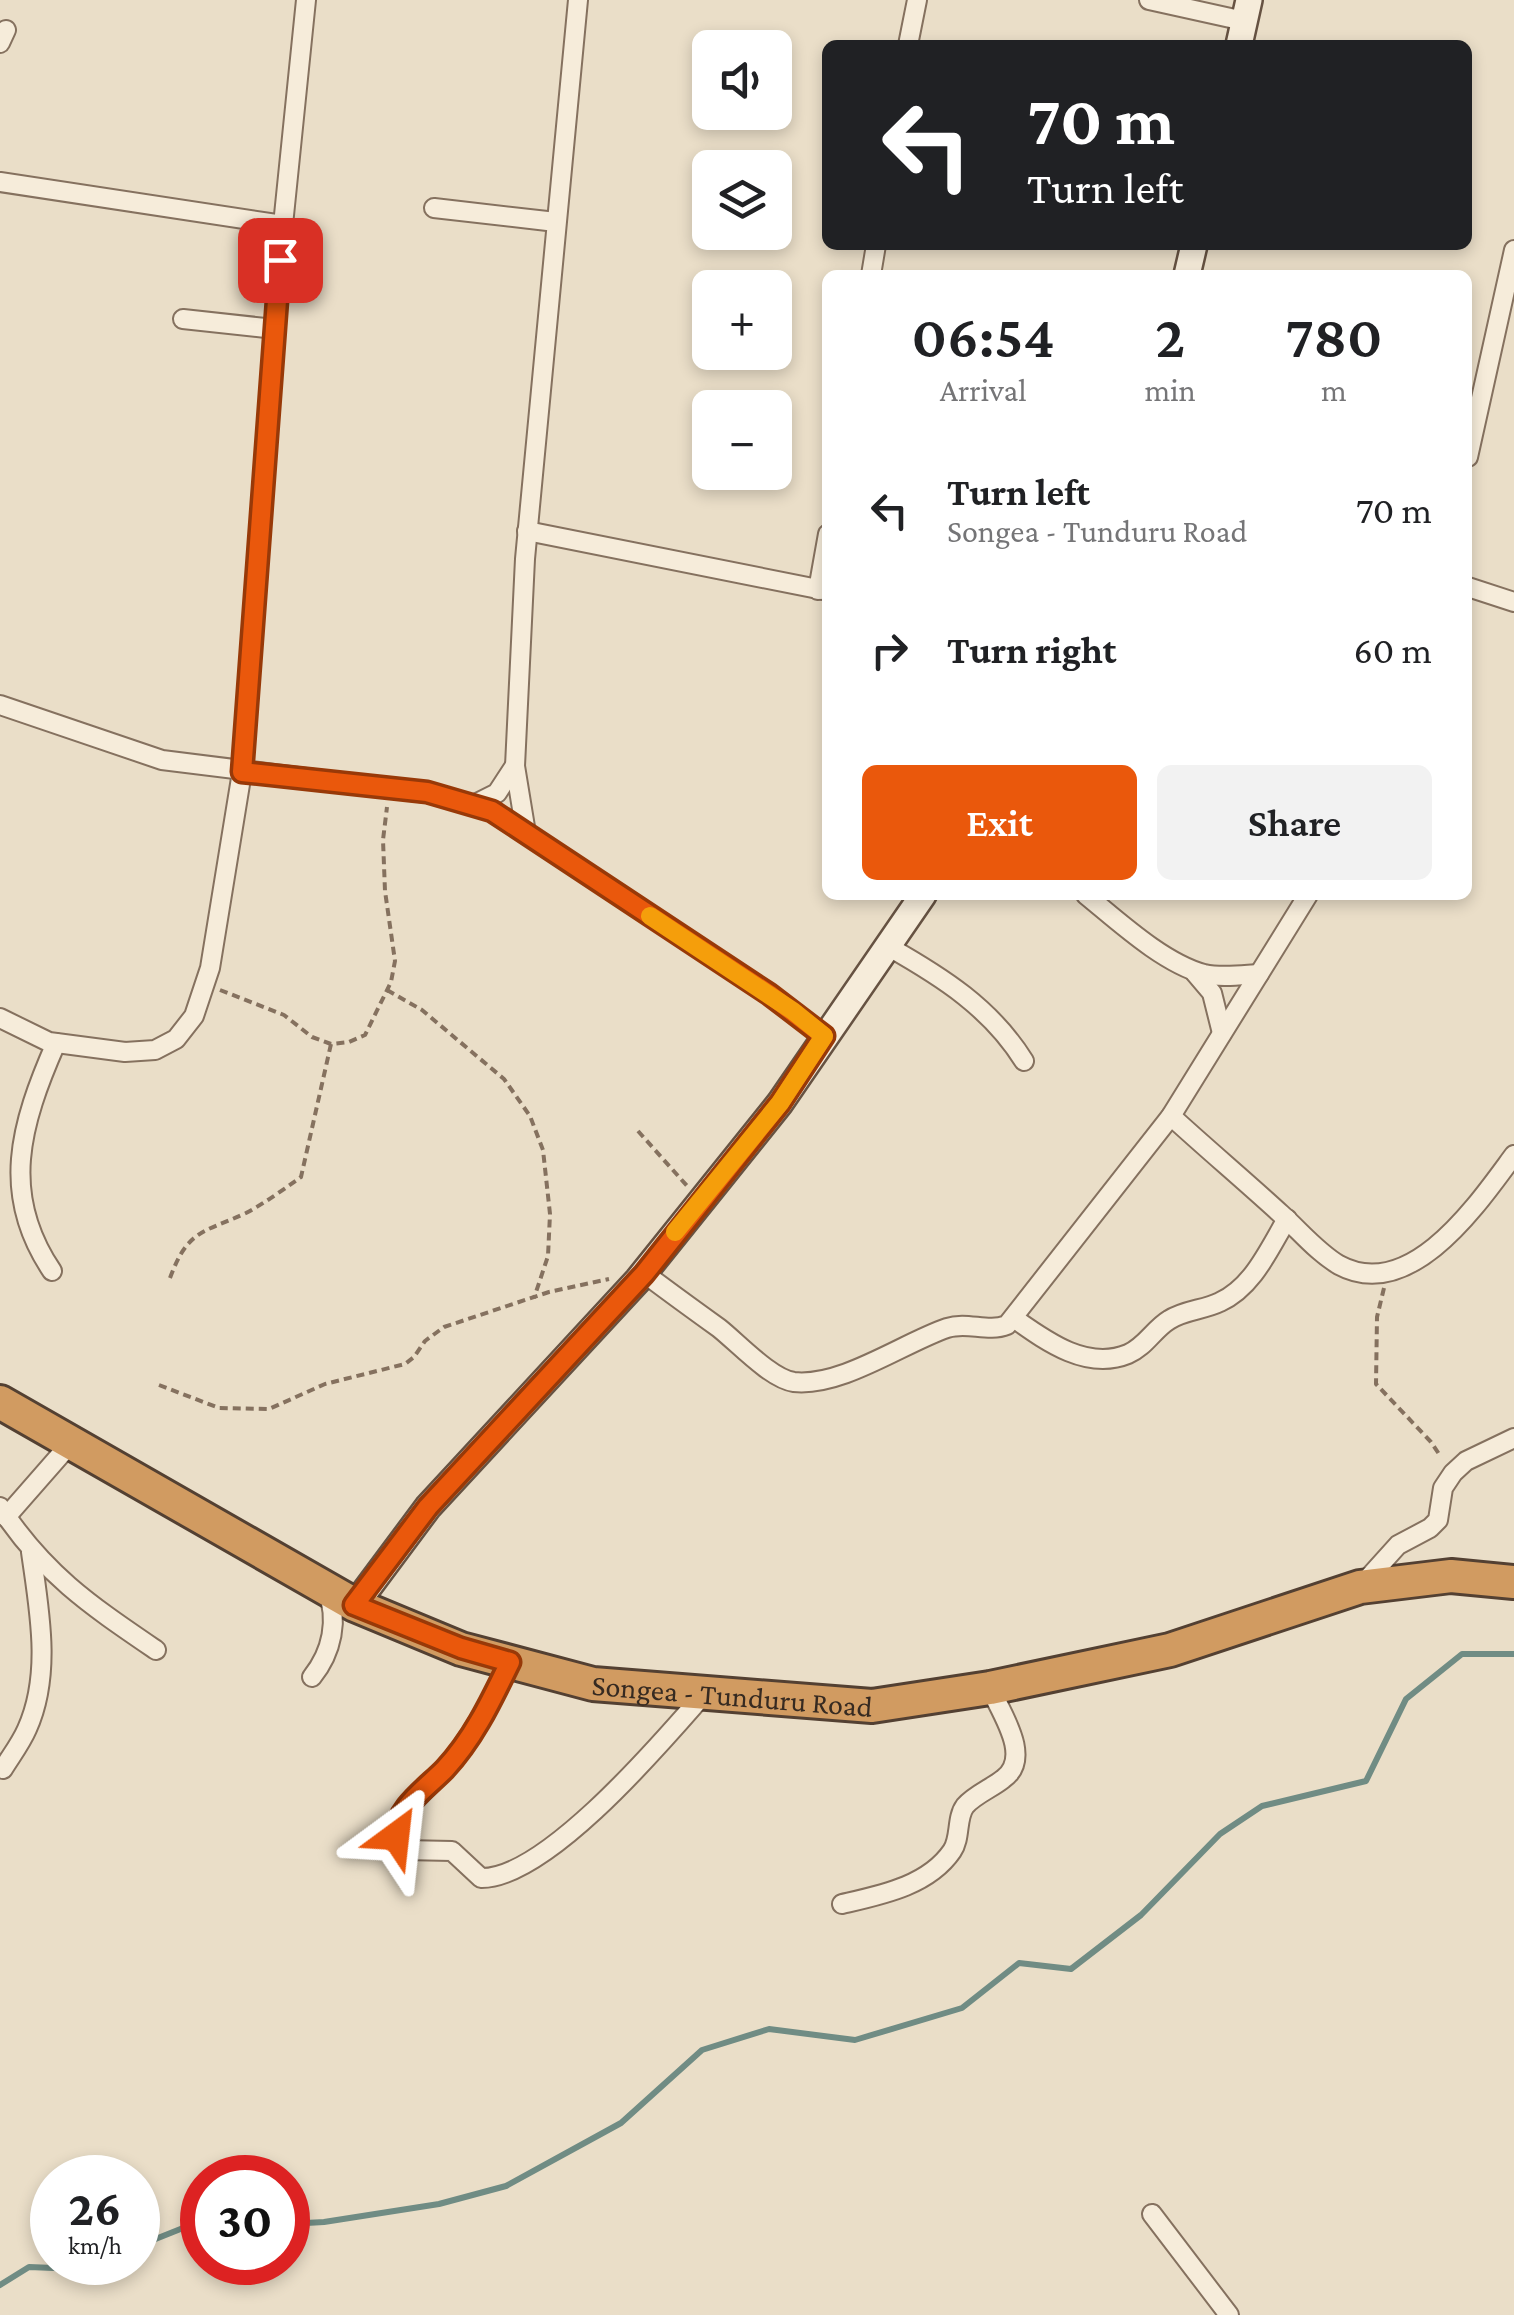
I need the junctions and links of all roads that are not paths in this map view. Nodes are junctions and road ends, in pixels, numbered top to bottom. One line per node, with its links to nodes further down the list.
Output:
1 (306, 0): 10 (street)
2 (578, 0): 9 (street)
3 (917, 0): 6 (street)
4 (1148, 0): 5 (street)
5 (1244, 22)
6 (909, 40)
7 (0, 182): 10 (street)
8 (434, 208): 9 (street)
9 (556, 222): 15 (street)
10 (283, 224): 13 (street)
11 (1514, 250): 14 (street)
12 (184, 319): 13 (street)
13 (275, 329): 21 (street)
14 (1472, 439)
15 (527, 531): 17 (street); 20 (street)
16 (1472, 587): 18 (street)
17 (822, 590)
18 (1514, 602)
19 (0, 705): 21 (street)
20 (514, 766): 22 (street); 23 (street)
21 (242, 772): 22 (street); 33 (street)
22 (473, 804): 23 (street)
23 (526, 833): 32 (street)
24 (920, 900): 27 (street)
25 (1092, 900): 28 (street)
26 (1305, 900): 29 (street)
27 (889, 947): 32 (street); 34 (street)
28 (1190, 969): 29 (street); 31 (street)
29 (1259, 974): 31 (street)
30 (0, 1018): 33 (street)
31 (1222, 1033): 35 (street)
32 (824, 1036): 39 (street)
33 (56, 1044): 38 (street)
34 (1024, 1061)
35 (1171, 1116): 37 (street); 40 (street)
36 (1514, 1155): 37 (street)
37 (1286, 1219): 40 (street)
38 (52, 1271)
39 (641, 1276): 40 (street); 48 (street)
40 (1014, 1319)
41 (0, 1402): 43 (highway, Songea - Tunduru Road)
42 (1514, 1438): 47 (street)
43 (70, 1444): 44 (street); 48 (highway, Songea - Tunduru Road)
44 (3, 1512): 45 (street)
45 (31, 1552): 49 (street); 54 (street)
46 (1514, 1582): 47 (highway, Songea - Tunduru Road)
47 (1360, 1587): 52 (highway, Songea - Tunduru Road)
48 (340, 1597): 50 (highway, Songea - Tunduru Road); 51 (street)
49 (156, 1650)
50 (510, 1662): 53 (highway, Songea - Tunduru Road); 53 (street)
51 (312, 1677)
52 (990, 1688): 53 (highway, Songea - Tunduru Road); 55 (street)
53 (704, 1694)
54 (3, 1769)
55 (842, 1904)
56 (1152, 2214): 57 (street)
57 (1229, 2315)

